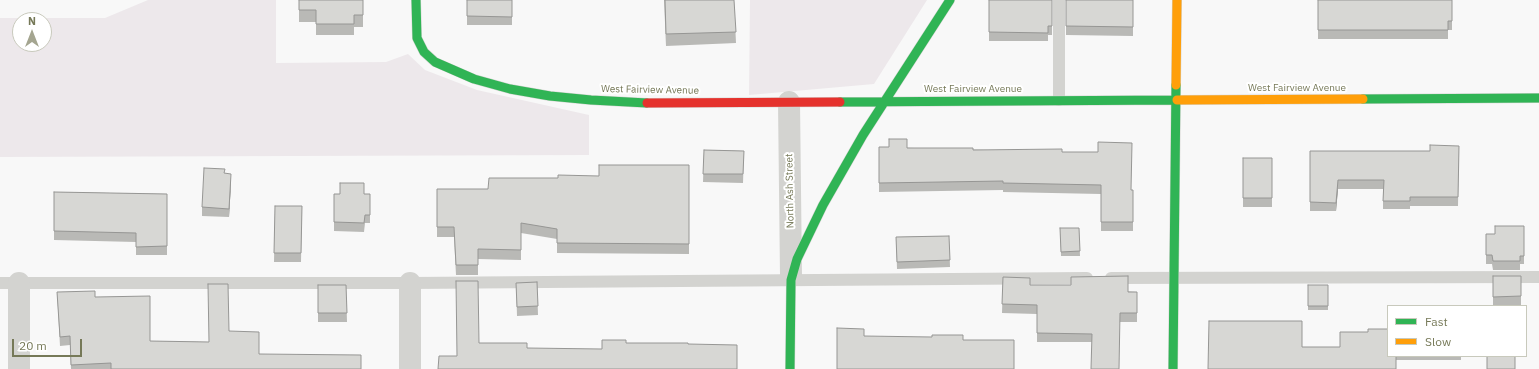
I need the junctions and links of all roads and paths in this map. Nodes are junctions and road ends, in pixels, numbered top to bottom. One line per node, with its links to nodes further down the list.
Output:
1 (416, 0): 9 (street, West Fairview Avenue)
2 (950, 0): 8 (street)
3 (1060, 0): 6 (lane)
4 (1177, 0): 7 (street)
5 (1539, 98): 7 (street, West Fairview Avenue)
6 (1059, 100): 7 (street, West Fairview Avenue); 8 (street, West Fairview Avenue)
7 (1176, 100): 10 (street)
8 (884, 101): 9 (street, West Fairview Avenue); 12 (street)
9 (789, 102): 12 (street, North Ash Street)
10 (1174, 277): 11 (lane); 12 (lane); 18 (street)
11 (1539, 277)
12 (791, 280): 14 (lane); 17 (street)
13 (9, 283): 14 (lane); 15 (street)
14 (410, 283): 16 (street)
15 (19, 369)
16 (410, 369)
17 (790, 369)
18 (1173, 369)

